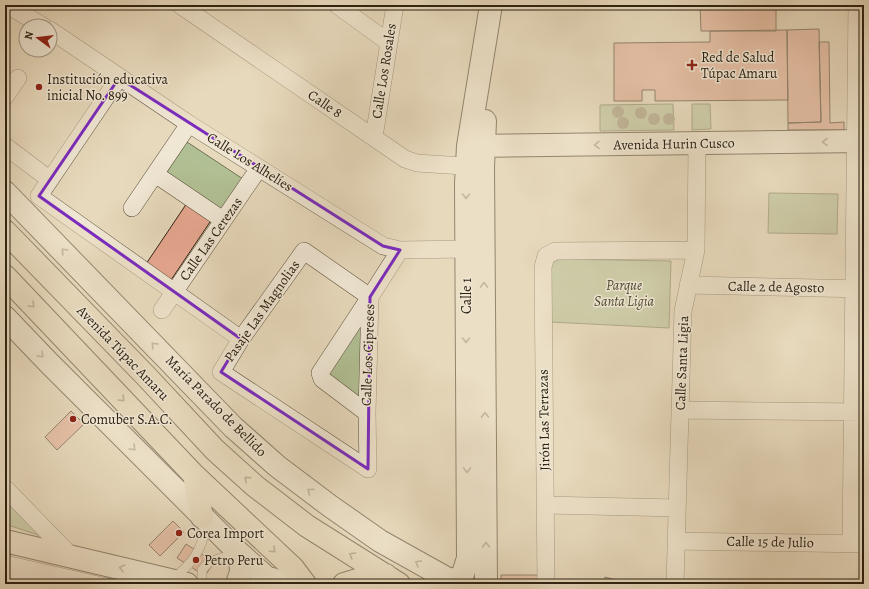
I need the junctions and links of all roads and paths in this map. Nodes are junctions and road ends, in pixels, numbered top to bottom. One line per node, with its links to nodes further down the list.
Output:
1 (7, 5): 7 (street)
2 (180, 5): 15 (street, Calle 8)
3 (337, 5): 9 (street)
4 (395, 5): 9 (street, Calle Los Rosales)
5 (492, 5): 19 (street, Calle 1)
6 (857, 5): 10 (street)
7 (29, 18)
8 (58, 36): 12 (street, Calle Los Alhelíes)
9 (388, 42): 15 (street, Calle Los Rosales)
10 (860, 51): 16 (street)
11 (18, 78): 13 (street)
12 (119, 78): 14 (street, Calle Los Alhelíes); 22 (street)
13 (5, 97)
14 (189, 124): 20 (street, Calle Los Alhelíes); 21 (street)
15 (374, 137): 19 (street, Calle 8)
16 (860, 141): 17 (street, Avenida Hurin Cusco, one-way to 17); 34 (street)
17 (697, 144): 19 (street, Avenida Hurin Cusco, one-way to 19); 30 (street, Calle Santa Ligia)
18 (5, 146): 22 (street)
19 (475, 157): 28 (street, Calle 1, one-way to 28); 68 (street, Calle 1, one-way to 19)
20 (259, 168): 26 (street, Calle Las Cerezas); 29 (street, Calle Los Alhelíes)
21 (155, 174): 24 (street); 26 (street)
22 (49, 179): 35 (street)
23 (5, 192): 60 (street, María Parado de Bellido, one-way to 23)
24 (132, 208)
25 (5, 220): 31 (highway)
26 (223, 220): 35 (street, Calle Las Cerezas)
27 (5, 231): 31 (highway, Avenida Túpac Amaru)
28 (466, 249): 29 (street, Calle Los Alhelíes); 60 (street, Calle 1, one-way to 60)
29 (400, 250): 36 (street, Calle Los Cipreses)
30 (696, 250): 33 (street, Calle Santa Ligia); 46 (street, Jirón Las Terrazas)
31 (34, 261): 59 (highway, Avenida Túpac Amaru, one-way to 31)
32 (5, 276): 44 (highway, one-way to 44)
33 (688, 285): 34 (street, Calle 2 de Agosto); 40 (street, Calle Santa Ligia)
34 (859, 289): 41 (street)
35 (174, 292): 37 (street, Calle Las Cerezas); 39 (street)
36 (370, 297): 39 (street, Pasaje Las Magnolias); 42 (street, Calle Los Cipreses); 42 (street)
37 (162, 310)
38 (5, 316): 48 (street, one-way to 48)
39 (241, 339): 43 (street, Pasaje Las Magnolias)
40 (680, 410): 41 (street); 47 (street, Calle Santa Ligia)
41 (858, 412): 51 (street)
42 (367, 413): 43 (street, Calle Los Cipreses)
43 (368, 469)
44 (194, 475): 48 (highway); 66 (highway, one-way to 66)
45 (5, 488): 54 (street)
46 (545, 505): 47 (street); 69 (street, Jirón Las Terrazas)
47 (677, 508): 50 (street, Calle Santa Ligia)
48 (205, 520): 52 (lane); 53 (street)
49 (5, 541): 54 (street)
50 (676, 541): 51 (street, Calle 15 de Julio); 70 (street, Calle Santa Ligia)
51 (858, 544)
52 (198, 552): 56 (lane); 58 (lane)
53 (239, 553): 56 (lane); 64 (street); 65 (street)
54 (70, 555): 58 (street, one-way to 54)
55 (5, 560): 62 (lane)
56 (209, 562): 58 (lane)
57 (5, 572): 61 (street)
58 (187, 576): 63 (lane)
59 (392, 580): 67 (highway)
60 (455, 583)
61 (57, 584)
62 (111, 584)
63 (202, 584)
64 (237, 584)
65 (286, 584)
66 (305, 584)
67 (344, 584)
68 (486, 584)
69 (546, 584)
70 (675, 584)

